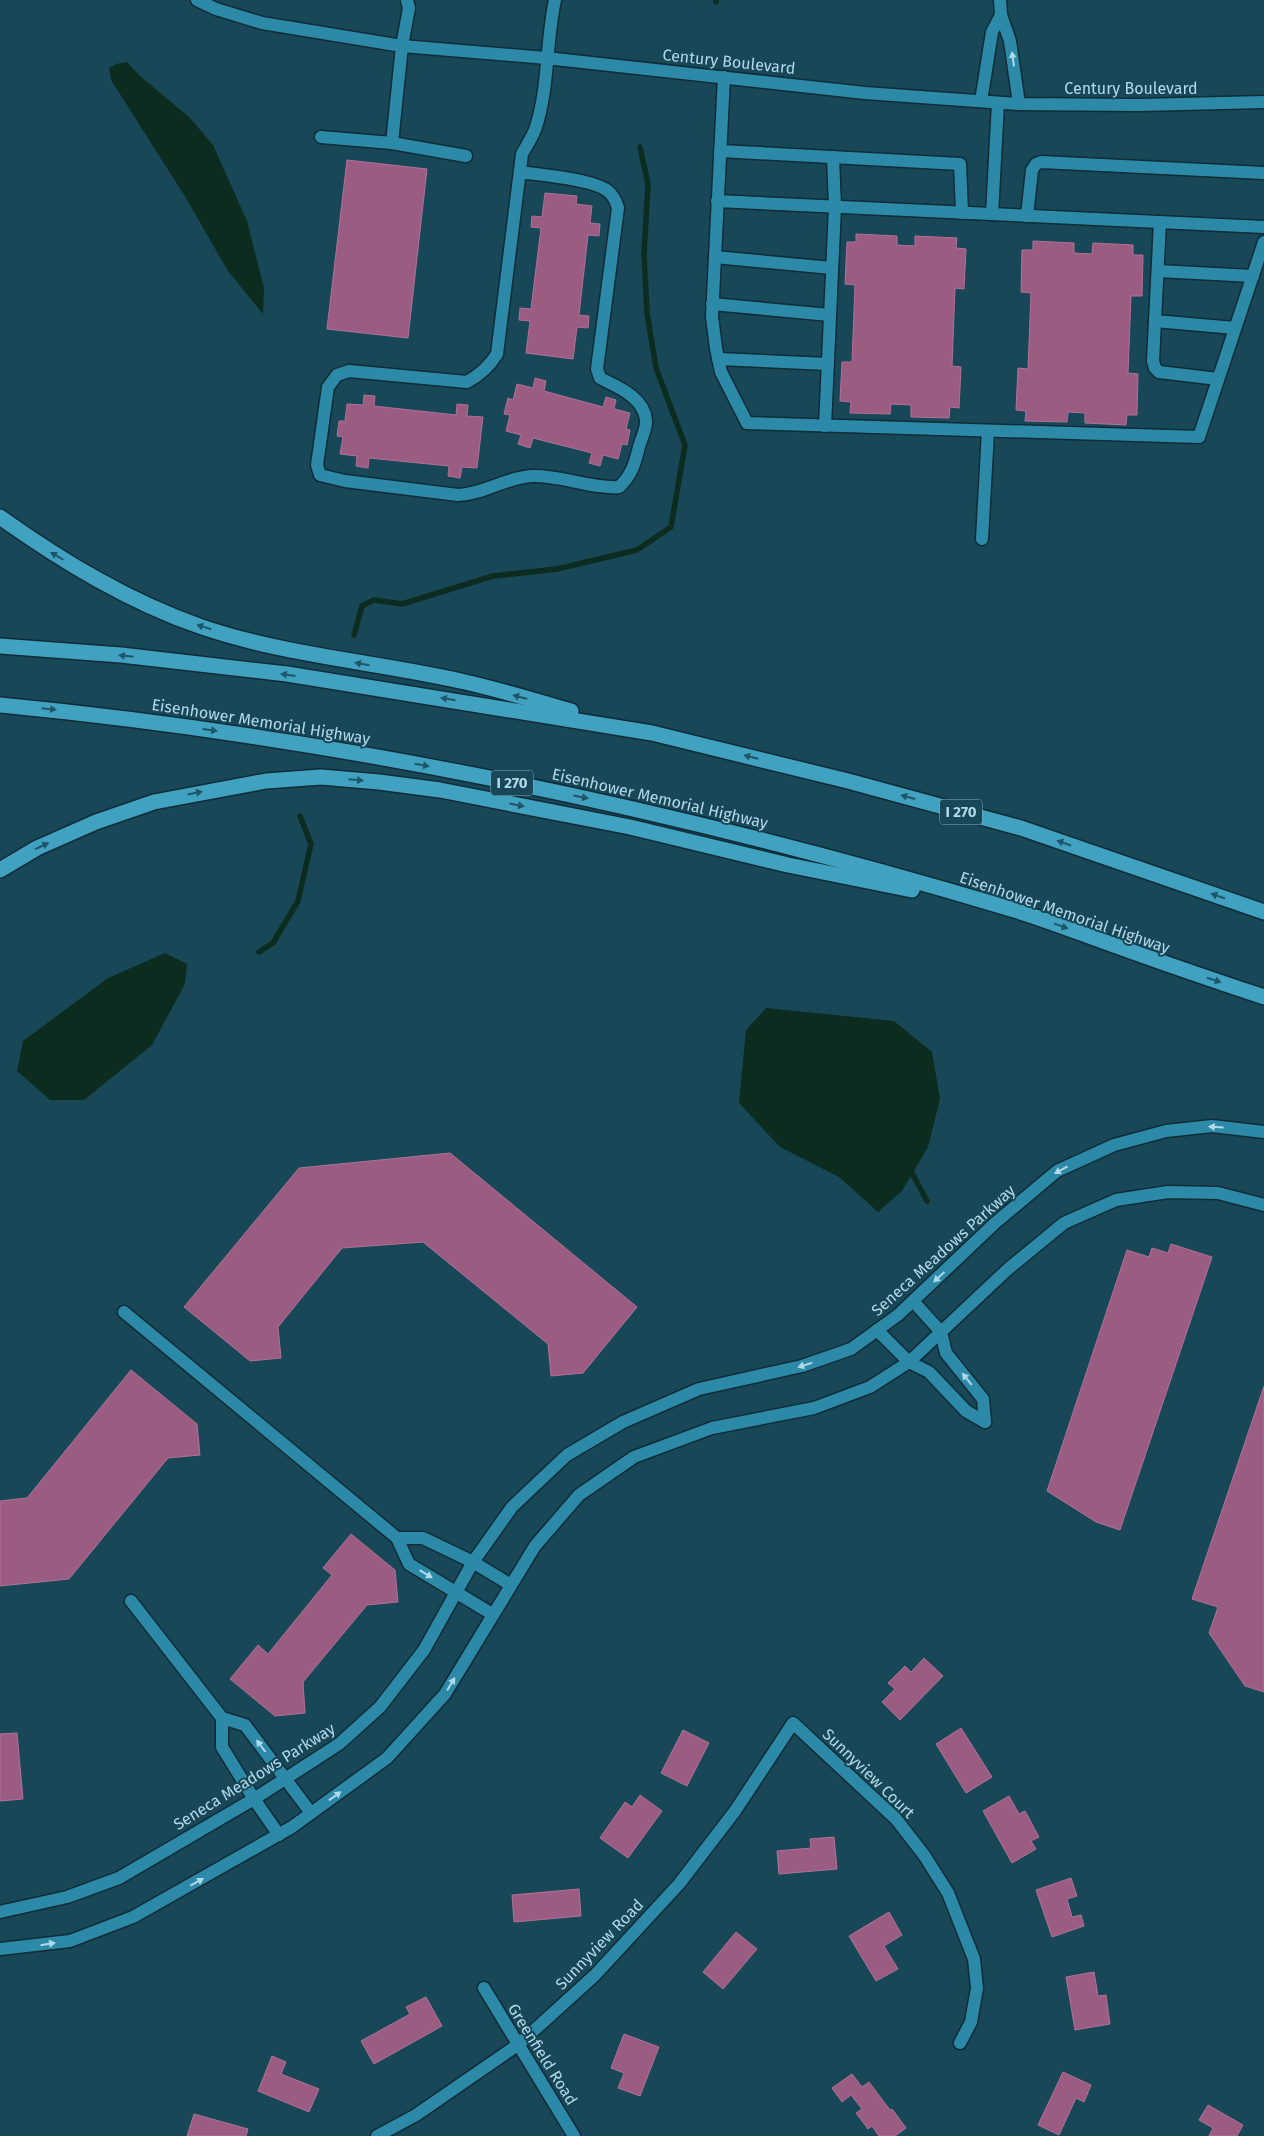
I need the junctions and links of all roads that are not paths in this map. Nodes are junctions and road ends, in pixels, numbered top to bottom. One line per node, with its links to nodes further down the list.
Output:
1 (197, 0): 6 (street, Century Boulevard)
2 (407, 0): 6 (street)
3 (555, 0): 7 (street)
4 (1000, 0): 5 (street)
5 (1001, 15): 9 (street); 12 (street, one-way to 5)
6 (402, 46): 7 (street, Century Boulevard); 14 (street)
7 (546, 58): 8 (street, Century Boulevard); 18 (street)
8 (724, 76): 9 (street, Century Boulevard); 15 (street)
9 (981, 101): 11 (street, Century Boulevard)
10 (1264, 102): 12 (street, Century Boulevard)
11 (998, 103): 12 (street, Century Boulevard); 23 (street)
12 (1019, 104)
13 (321, 137): 14 (street)
14 (392, 143): 16 (street)
15 (720, 151): 17 (street); 20 (street)
16 (466, 156)
17 (833, 157): 21 (street); 22 (street)
18 (520, 172): 18 (street)
19 (1264, 173): 24 (street)
20 (717, 201): 21 (street); 28 (street)
21 (835, 207): 22 (street); 29 (street)
22 (962, 213): 23 (street)
23 (992, 214): 24 (street)
24 (1027, 216): 25 (street)
25 (1160, 222): 26 (street); 30 (street)
26 (1264, 227)
27 (1264, 242): 31 (street)
28 (715, 256): 29 (street); 32 (street)
29 (832, 268): 33 (street)
30 (1158, 271): 31 (street); 34 (street)
31 (1253, 276): 35 (street)
32 (712, 304): 33 (street); 36 (street)
33 (830, 315): 37 (street)
34 (1155, 321): 35 (street); 38 (street)
35 (1235, 328): 38 (street)
36 (718, 359): 37 (street); 39 (street)
37 (828, 364): 39 (street)
38 (1218, 379): 40 (street)
39 (825, 426): 40 (street)
40 (988, 431): 42 (street)
41 (0, 517): 45 (highway, one-way to 41)
42 (982, 539)
43 (0, 646): 45 (highway, I 270, one-way to 43)
44 (0, 705): 47 (highway, Eisenhower Memorial Highway / I 270, one-way to 47)
45 (652, 733): 48 (highway, I 270, one-way to 45)
46 (0, 870): 47 (highway, one-way to 47)
47 (1015, 910): 49 (highway, Eisenhower Memorial Highway / I 270, one-way to 49)
48 (1264, 912)
49 (1264, 996)
50 (1264, 1132): 52 (street, Seneca Meadows Parkway, one-way to 52)
51 (1264, 1204): 55 (street)
52 (913, 1301): 54 (street, Seneca Meadows Parkway); 55 (street)
53 (124, 1312): 57 (street)
54 (877, 1330): 56 (street); 58 (street, Seneca Meadows Parkway, one-way to 58)
55 (941, 1332): 56 (street); 56 (street, one-way to 55)
56 (909, 1362): 59 (street)
57 (397, 1538): 58 (street); 60 (street, one-way to 60)
58 (473, 1562): 59 (street); 60 (street, Seneca Meadows Parkway)
59 (511, 1584): 62 (street)
60 (456, 1592): 62 (street); 65 (street, Seneca Meadows Parkway)
61 (131, 1601): 63 (street)
62 (492, 1614): 67 (street, one-way to 62)
63 (222, 1718): 65 (street, one-way to 63); 66 (street)
64 (793, 1722): 72 (street, Sunnyview Court); 73 (street, Sunnyview Road)
65 (285, 1778): 66 (street, Seneca Meadows Parkway); 67 (street)
66 (254, 1799): 68 (street); 69 (street, Seneca Meadows Parkway)
67 (311, 1813): 68 (street)
68 (279, 1835): 70 (street, one-way to 68)
69 (0, 1912)
70 (0, 1949)
71 (484, 1988): 73 (street, Greenfield Road)
72 (960, 2043)
73 (519, 2044): 74 (street, Sunnyview Road); 75 (street, Greenfield Road)
74 (377, 2136)
75 (574, 2136)

